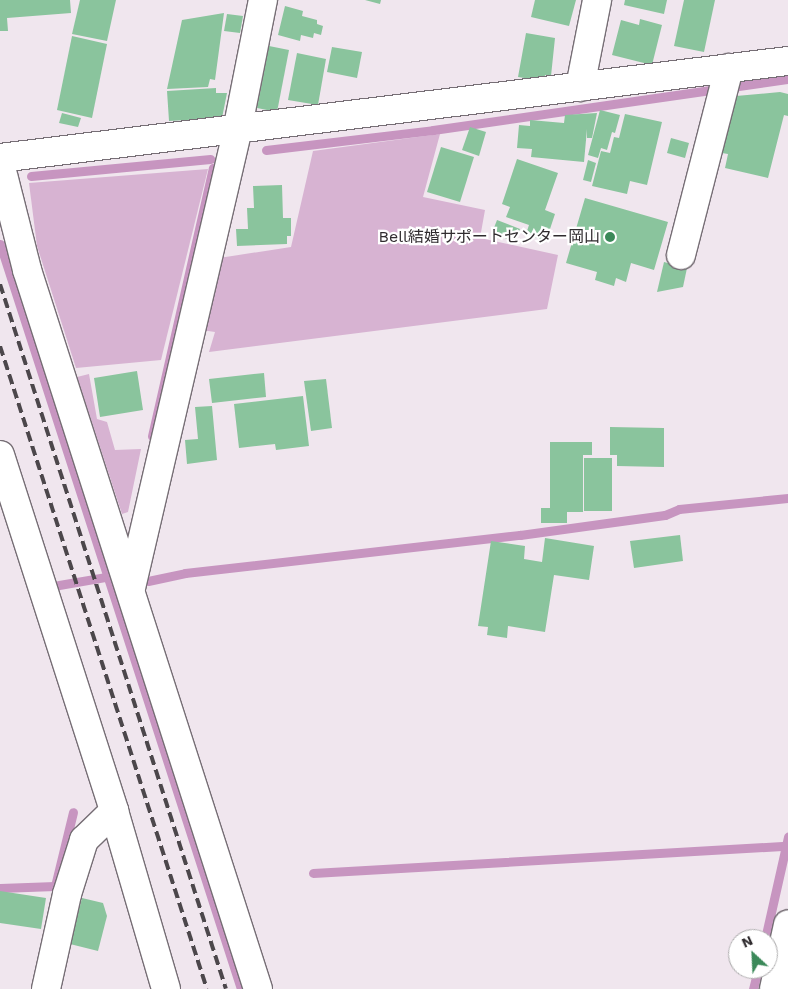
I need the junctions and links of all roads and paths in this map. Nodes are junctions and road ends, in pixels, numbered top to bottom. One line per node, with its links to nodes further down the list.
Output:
1 (263, 0): 6 (street)
2 (596, 0): 5 (street)
3 (788, 61): 4 (street)
4 (726, 80): 5 (street); 9 (street)
5 (580, 87): 6 (street)
6 (237, 130): 7 (street); 11 (street)
7 (0, 158)
8 (0, 163): 11 (street)
9 (681, 255)
10 (0, 454): 12 (street)
11 (130, 588): 16 (street)
12 (114, 811): 14 (street); 15 (street)
13 (788, 925): 17 (street)
14 (46, 989)
15 (166, 989)
16 (258, 989)
17 (774, 989)

